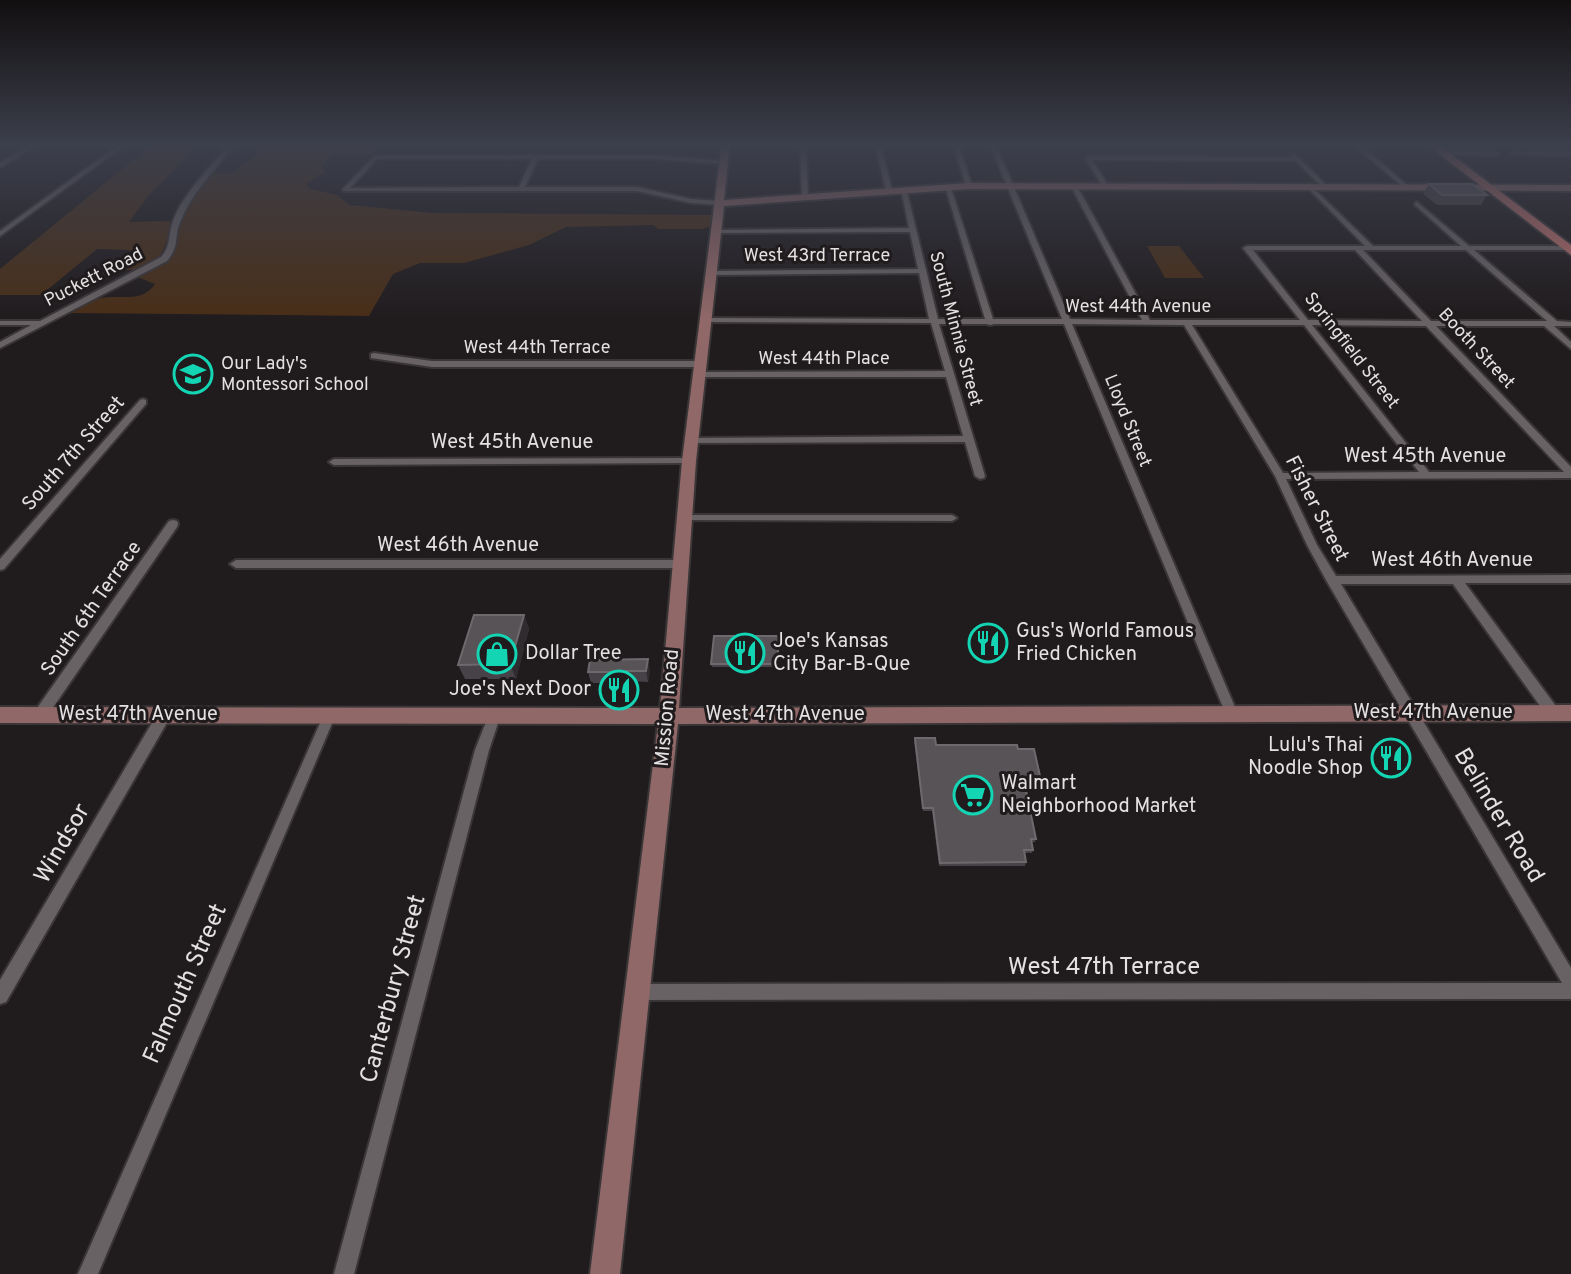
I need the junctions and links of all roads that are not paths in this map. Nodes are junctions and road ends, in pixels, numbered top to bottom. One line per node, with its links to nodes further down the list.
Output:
1 (44, 202): 14 (street)
2 (187, 202): 27 (street, Puckett Road)
3 (712, 202): 11 (street)
4 (727, 202): 11 (street)
5 (907, 202): 15 (street, South Minnie Street)
6 (953, 202): 28 (street)
7 (1016, 202): 31 (street, Lloyd Street)
8 (1083, 202): 29 (street)
9 (1325, 202): 19 (street)
10 (1508, 202): 21 (main road)
11 (720, 203): 16 (street, Mission Road)
12 (1417, 204): 20 (street)
13 (0, 219): 14 (street)
14 (20, 220): 17 (street)
15 (913, 230): 16 (street); 22 (street, South Minnie Street)
16 (717, 231): 23 (street, Mission Road)
17 (0, 234)
18 (1357, 248): 19 (street); 32 (street, Springfield Street); 33 (street, Booth Street)
19 (1371, 248): 20 (street)
20 (1467, 248): 21 (street); 34 (street)
21 (1569, 250)
22 (923, 271): 23 (street, West 43rd Terrace); 25 (street, South Minnie Street)
23 (712, 273): 24 (street, Mission Road)
24 (706, 320): 25 (street, West 44th Avenue); 39 (street, Mission Road)
25 (935, 321): 28 (street, West 44th Avenue); 40 (street, South Minnie Street)
26 (0, 323): 27 (street)
27 (43, 323): 36 (street, Puckett Road)
28 (990, 323): 31 (street, West 44th Avenue)
29 (1148, 323): 30 (street, West 44th Avenue); 31 (street, West 44th Avenue)
30 (1187, 323): 32 (street, West 44th Avenue); 48 (street, Fisher Street)
31 (1070, 324): 59 (street, Lloyd Street)
32 (1307, 324): 33 (street, West 44th Avenue); 49 (street, Springfield Street)
33 (1429, 324): 34 (street, West 44th Avenue); 46 (street, Booth Street)
34 (1551, 324): 35 (street, West 44th Avenue); 37 (street)
35 (1571, 324)
36 (0, 345)
37 (1571, 346)
38 (374, 356): 39 (street, West 44th Terrace)
39 (700, 370): 40 (street, West 44th Place); 43 (street, Mission Road)
40 (949, 374): 42 (street, South Minnie Street)
41 (143, 402): 55 (street, South 7th Street)
42 (969, 439): 43 (street); 47 (street, South Minnie Street)
43 (692, 441): 44 (street, Mission Road)
44 (689, 461): 45 (street, West 45th Avenue); 50 (street, Mission Road)
45 (334, 462)
46 (1571, 474): 49 (street, West 45th Avenue)
47 (980, 476)
48 (1280, 476): 49 (street, West 45th Avenue); 58 (street, Fisher Street)
49 (1427, 476)
50 (684, 518): 51 (street); 54 (street, Mission Road)
51 (952, 518)
52 (173, 524): 64 (street, South 6th Terrace)
53 (236, 564): 54 (street, West 46th Avenue)
54 (680, 564): 66 (street, Mission Road)
55 (0, 566)
56 (1456, 579): 57 (street, West 46th Avenue); 58 (street, West 46th Avenue); 61 (street)
57 (1571, 579)
58 (1332, 580): 60 (street, Fisher Street)
59 (1231, 712): 60 (street, West 47th Avenue); 66 (street, West 47th Avenue)
60 (1411, 713): 61 (street, West 47th Avenue); 68 (street, Belinder Road)
61 (1562, 713)
62 (330, 714): 65 (street, West 47th Avenue); 67 (street, West 47th Avenue); 72 (street, Falmouth Street)
63 (0, 715): 64 (street, West 47th Avenue)
64 (40, 715): 65 (street, West 47th Avenue)
65 (164, 715): 71 (street, Windsor)
66 (669, 715): 67 (street, West 47th Avenue); 70 (street, Mission Road)
67 (494, 717): 73 (street, Canterbury Street)
68 (1571, 983)
69 (1571, 991): 70 (street, West 47th Terrace)
70 (636, 992): 74 (street, Mission Road)
71 (0, 996)
72 (88, 1274)
73 (344, 1274)
74 (605, 1274)

